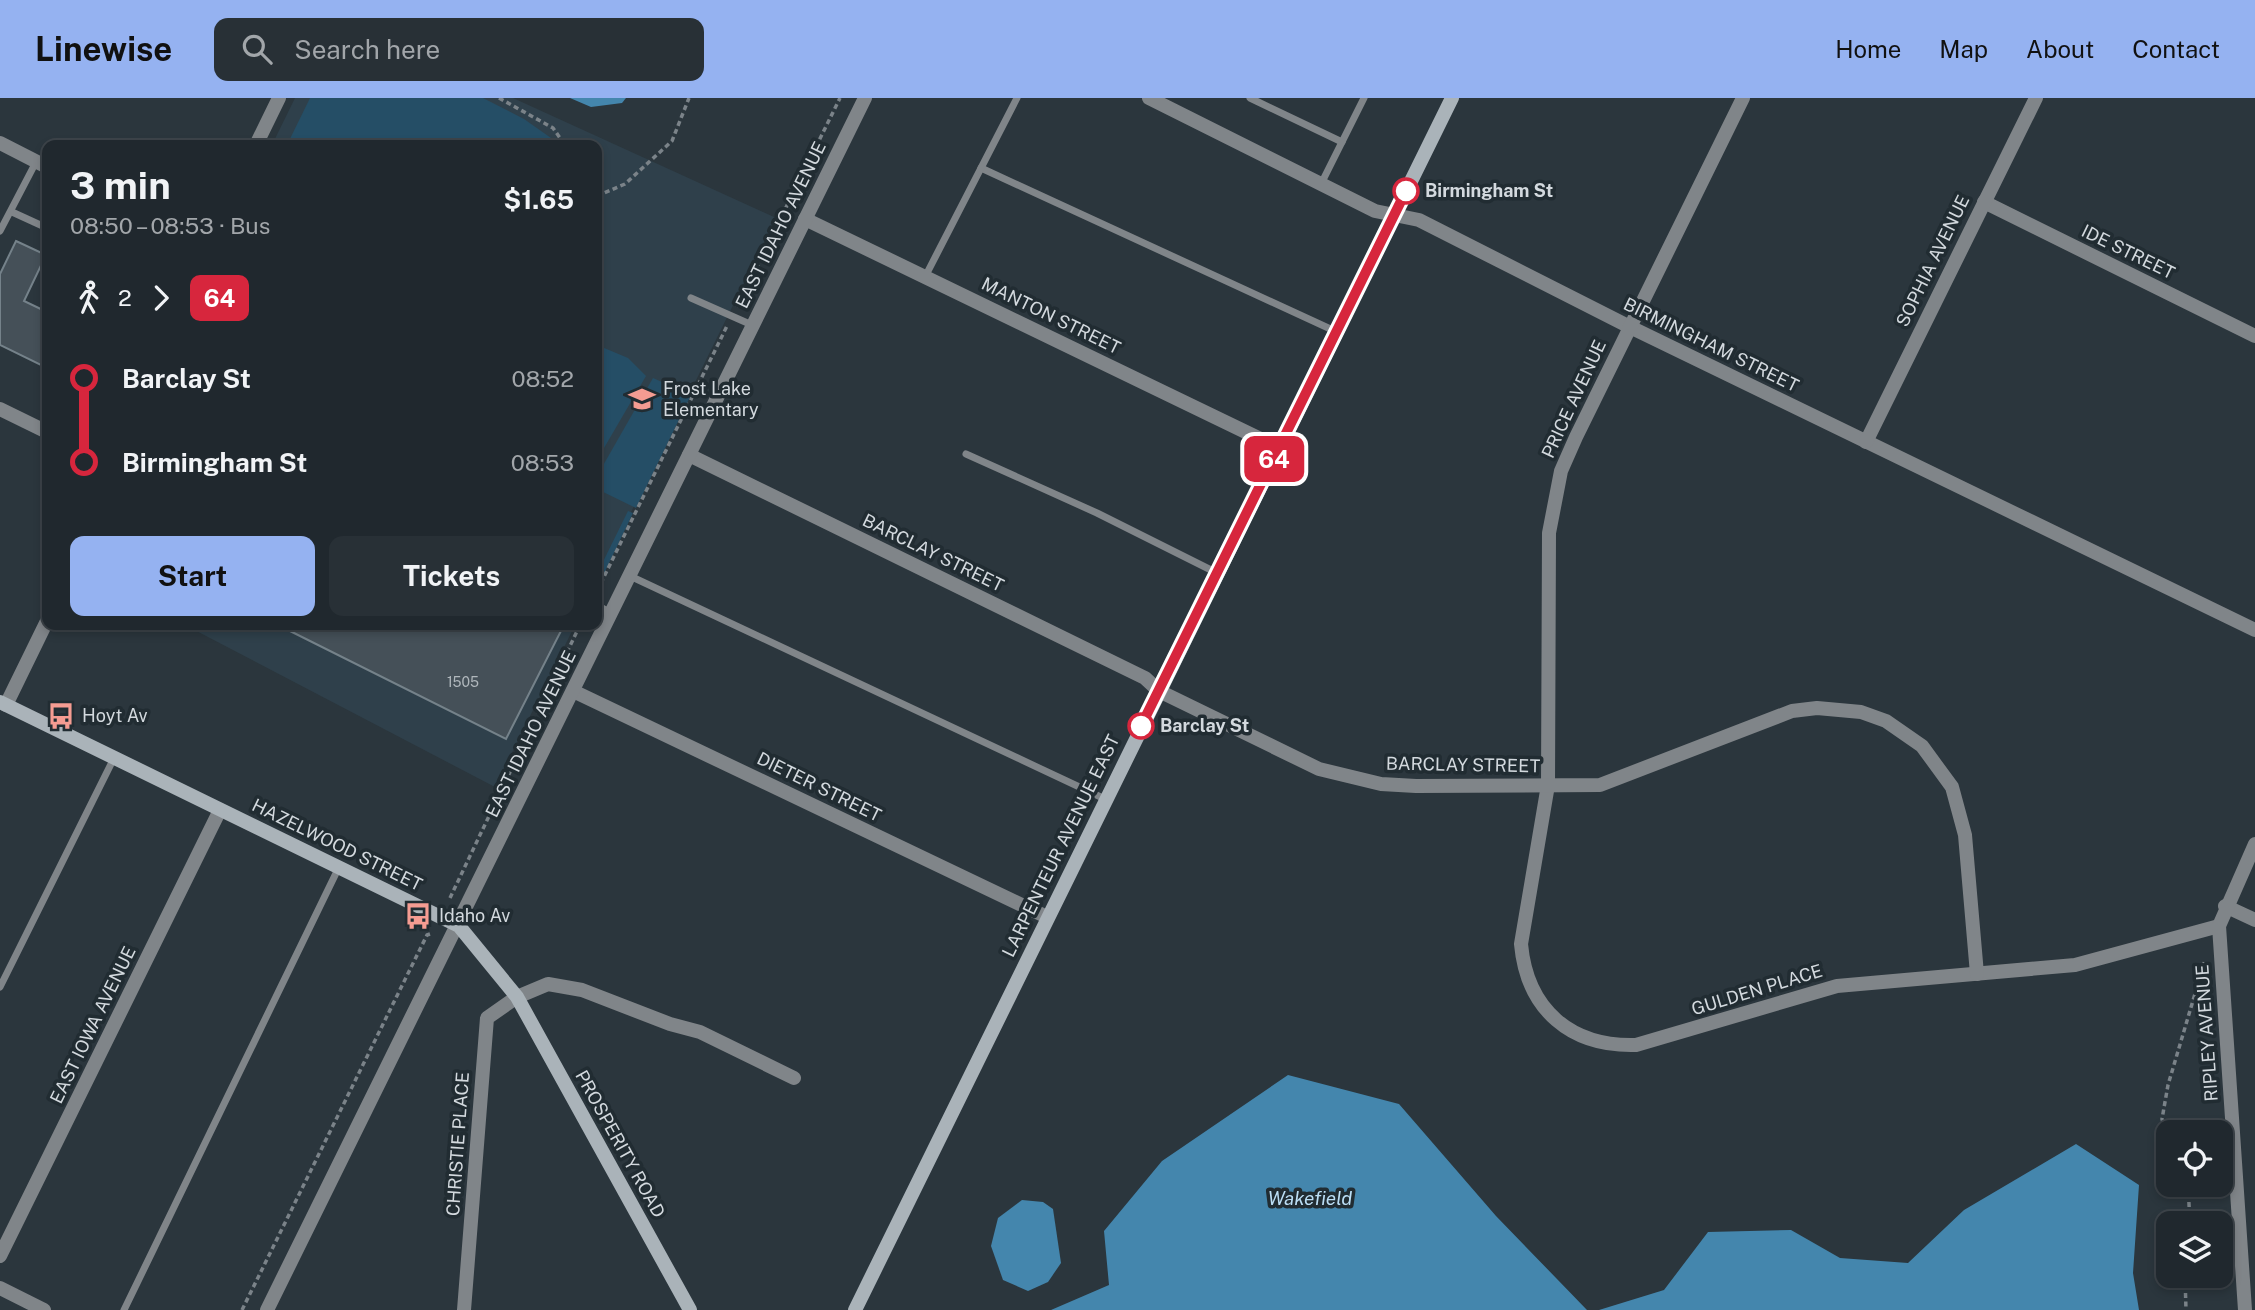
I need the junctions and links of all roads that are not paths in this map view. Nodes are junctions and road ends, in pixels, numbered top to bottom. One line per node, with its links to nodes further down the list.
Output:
1 (279, 98): 10 (street)
2 (865, 98): 19 (street, EAST IDAHO AVENUE)
3 (1017, 98): 14 (lane)
4 (1149, 98): 15 (street, BIRMINGHAM STREET)
5 (1250, 98): 11 (lane)
6 (1364, 98): 11 (lane)
7 (1452, 98): 18 (street, LARPENTEUR AVENUE EAST)
8 (1743, 98): 25 (street, PRICE AVENUE)
9 (2036, 98): 16 (street, SOPHIA AVENUE)
10 (258, 140)
11 (1342, 142): 15 (lane)
12 (0, 143): 13 (street)
13 (42, 164): 17 (lane)
14 (981, 168): 22 (lane); 26 (lane)
15 (1321, 184): 18 (street, BIRMINGHAM STREET)
16 (1984, 202): 27 (street, IDE STREET); 30 (street, SOPHIA AVENUE)
17 (12, 212): 20 (lane); 21 (lane)
18 (1394, 215): 25 (street, BIRMINGHAM STREET); 26 (street, LARPENTEUR AVENUE EAST)
19 (805, 219): 22 (street, MANTON STREET); 24 (street, EAST IDAHO AVENUE)
20 (42, 226)
21 (0, 231)
22 (925, 276): 31 (street, MANTON STREET)
23 (691, 298): 24 (lane)
24 (753, 326): 33 (street, EAST IDAHO AVENUE)
25 (1630, 327): 30 (street, BIRMINGHAM STREET); 44 (street, PRICE AVENUE)
26 (1337, 332): 31 (street, LARPENTEUR AVENUE EAST)
27 (2255, 336)
28 (0, 408): 29 (street)
29 (42, 429)
30 (1866, 442): 39 (street, BIRMINGHAM STREET)
31 (1279, 448): 34 (street, LARPENTEUR AVENUE EAST)
32 (967, 454): 34 (lane)
33 (690, 455): 35 (street, EAST IDAHO AVENUE); 41 (street, BARCLAY STREET)
34 (1217, 573): 41 (street, LARPENTEUR AVENUE EAST)
35 (630, 576): 37 (street, EAST IDAHO AVENUE); 45 (lane)
36 (602, 608): 37 (lane)
37 (612, 613): 40 (street, EAST IDAHO AVENUE)
38 (42, 630): 42 (street)
39 (2255, 630)
40 (573, 691): 50 (street, DIETER STREET); 52 (street, EAST IDAHO AVENUE)
41 (1158, 691): 44 (street, BARCLAY STREET); 45 (street, LARPENTEUR AVENUE EAST)
42 (3, 704): 43 (street, HAZELWOOD STREET)
43 (114, 758): 46 (street, HAZELWOOD STREET); 55 (lane)
44 (1548, 785): 54 (street, BARCLAY STREET); 54 (street, GULDEN PLACE)
45 (1105, 799): 50 (street, LARPENTEUR AVENUE EAST)
46 (220, 810): 48 (street, HAZELWOOD STREET); 58 (street, EAST IOWA AVENUE)
47 (2255, 844): 49 (street, RIPLEY AVENUE)
48 (339, 867): 52 (street, HAZELWOOD STREET); 62 (lane)
49 (2225, 906): 51 (street); 53 (street, RIPLEY AVENUE)
50 (1047, 917): 66 (street, LARPENTEUR AVENUE EAST)
51 (2255, 920)
52 (459, 926): 56 (street, HAZELWOOD STREET); 63 (street, EAST IDAHO AVENUE)
53 (2219, 926): 54 (street, GULDEN PLACE); 59 (street, RIPLEY AVENUE)
54 (1977, 974)
55 (0, 986)
56 (517, 997): 57 (street); 64 (street, CHRISTIE PLACE); 65 (street, PROSPERITY ROAD)
57 (794, 1078)
58 (0, 1256)
59 (2249, 1279): 67 (street, RIPLEY AVENUE)
60 (0, 1288): 61 (street)
61 (44, 1310)
62 (124, 1310)
63 (267, 1310)
64 (464, 1310)
65 (690, 1310)
66 (855, 1310)
67 (2245, 1310)

